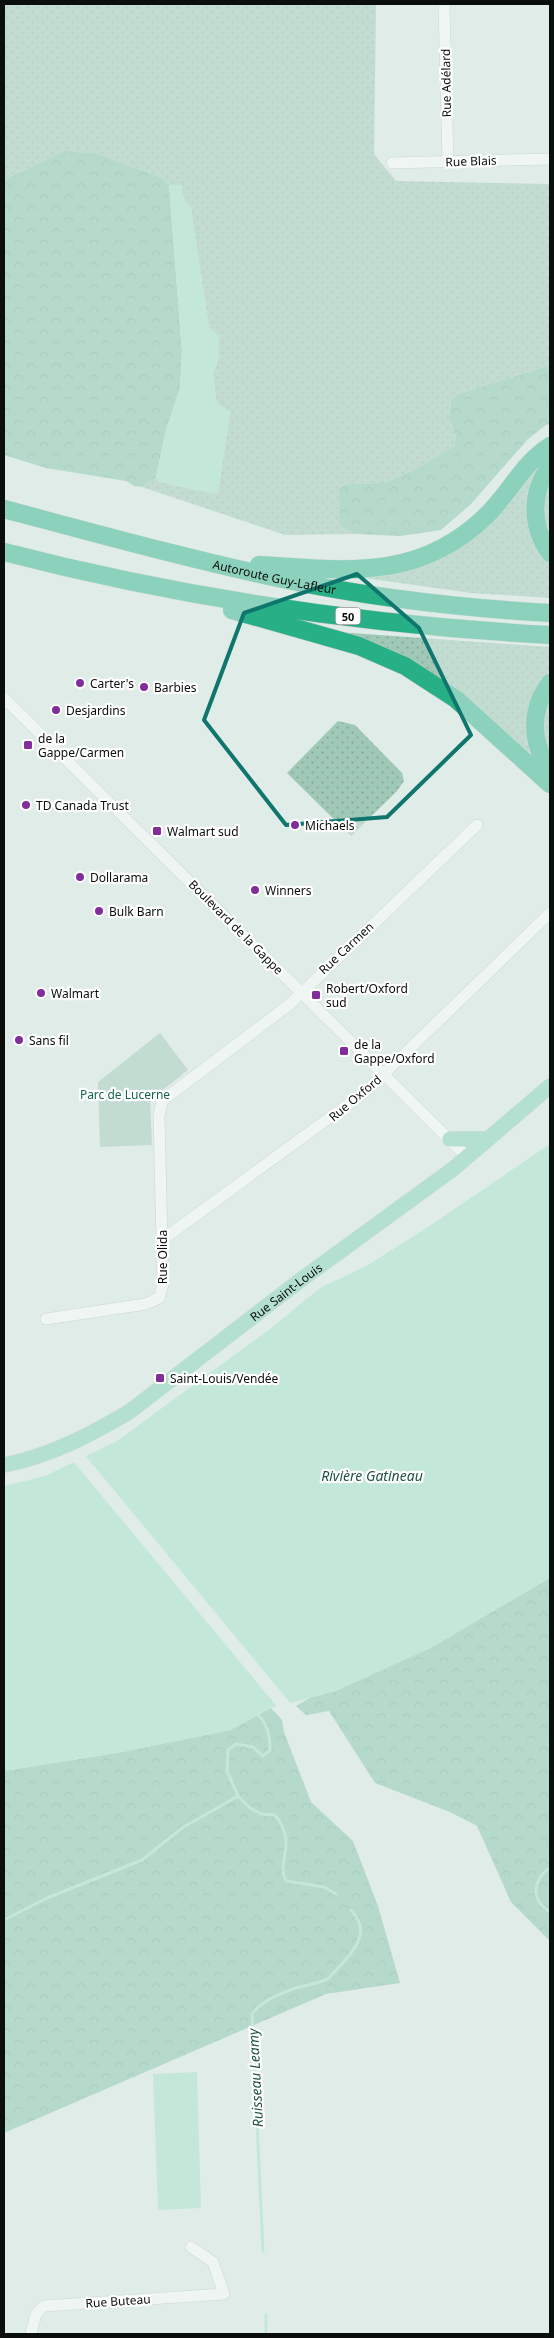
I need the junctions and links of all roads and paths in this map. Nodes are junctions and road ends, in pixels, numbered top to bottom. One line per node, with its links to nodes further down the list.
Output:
1 (444, 4): 3 (street, Rue Adélard)
2 (550, 159): 3 (street, Rue Blais)
3 (448, 162): 4 (street, Rue Blais)
4 (392, 163)
5 (550, 446): 10 (highway)
6 (550, 466): 9 (highway)
7 (4, 509): 10 (highway, Autoroute Guy-Lafleur / 50)
8 (4, 552): 11 (highway, Autoroute Guy-Lafleur / 50)
9 (550, 553)
10 (203, 561): 12 (highway, Autoroute Guy-Lafleur / 50)
11 (147, 585): 13 (highway, Autoroute Guy-Lafleur / 50); 17 (highway)
12 (550, 613)
13 (550, 635)
14 (550, 683): 16 (highway)
15 (4, 698): 20 (street, Boulevard de la Gappe)
16 (550, 769)
17 (550, 784)
18 (477, 825): 20 (street, Rue Carmen)
19 (550, 912): 21 (street, Rue Oxford)
20 (301, 992): 21 (street, Boulevard de la Gappe); 23 (street, Rue Carmen)
21 (383, 1074): 24 (street, Boulevard de la Gappe); 27 (street, Rue Oxford)
22 (550, 1086): 25 (main road, Rue Saint-Louis)
23 (162, 1101): 27 (street, Rue Olida)
24 (450, 1139): 25 (main road); 26 (street, Boulevard de la Gappe)
25 (488, 1139): 26 (main road, Rue Saint-Louis)
26 (467, 1157): 29 (main road, Rue Saint-Louis)
27 (162, 1240): 28 (street, Rue Olida)
28 (46, 1319)
29 (4, 1465)
30 (191, 2247): 31 (street, Rue Buteau)
31 (31, 2334)

